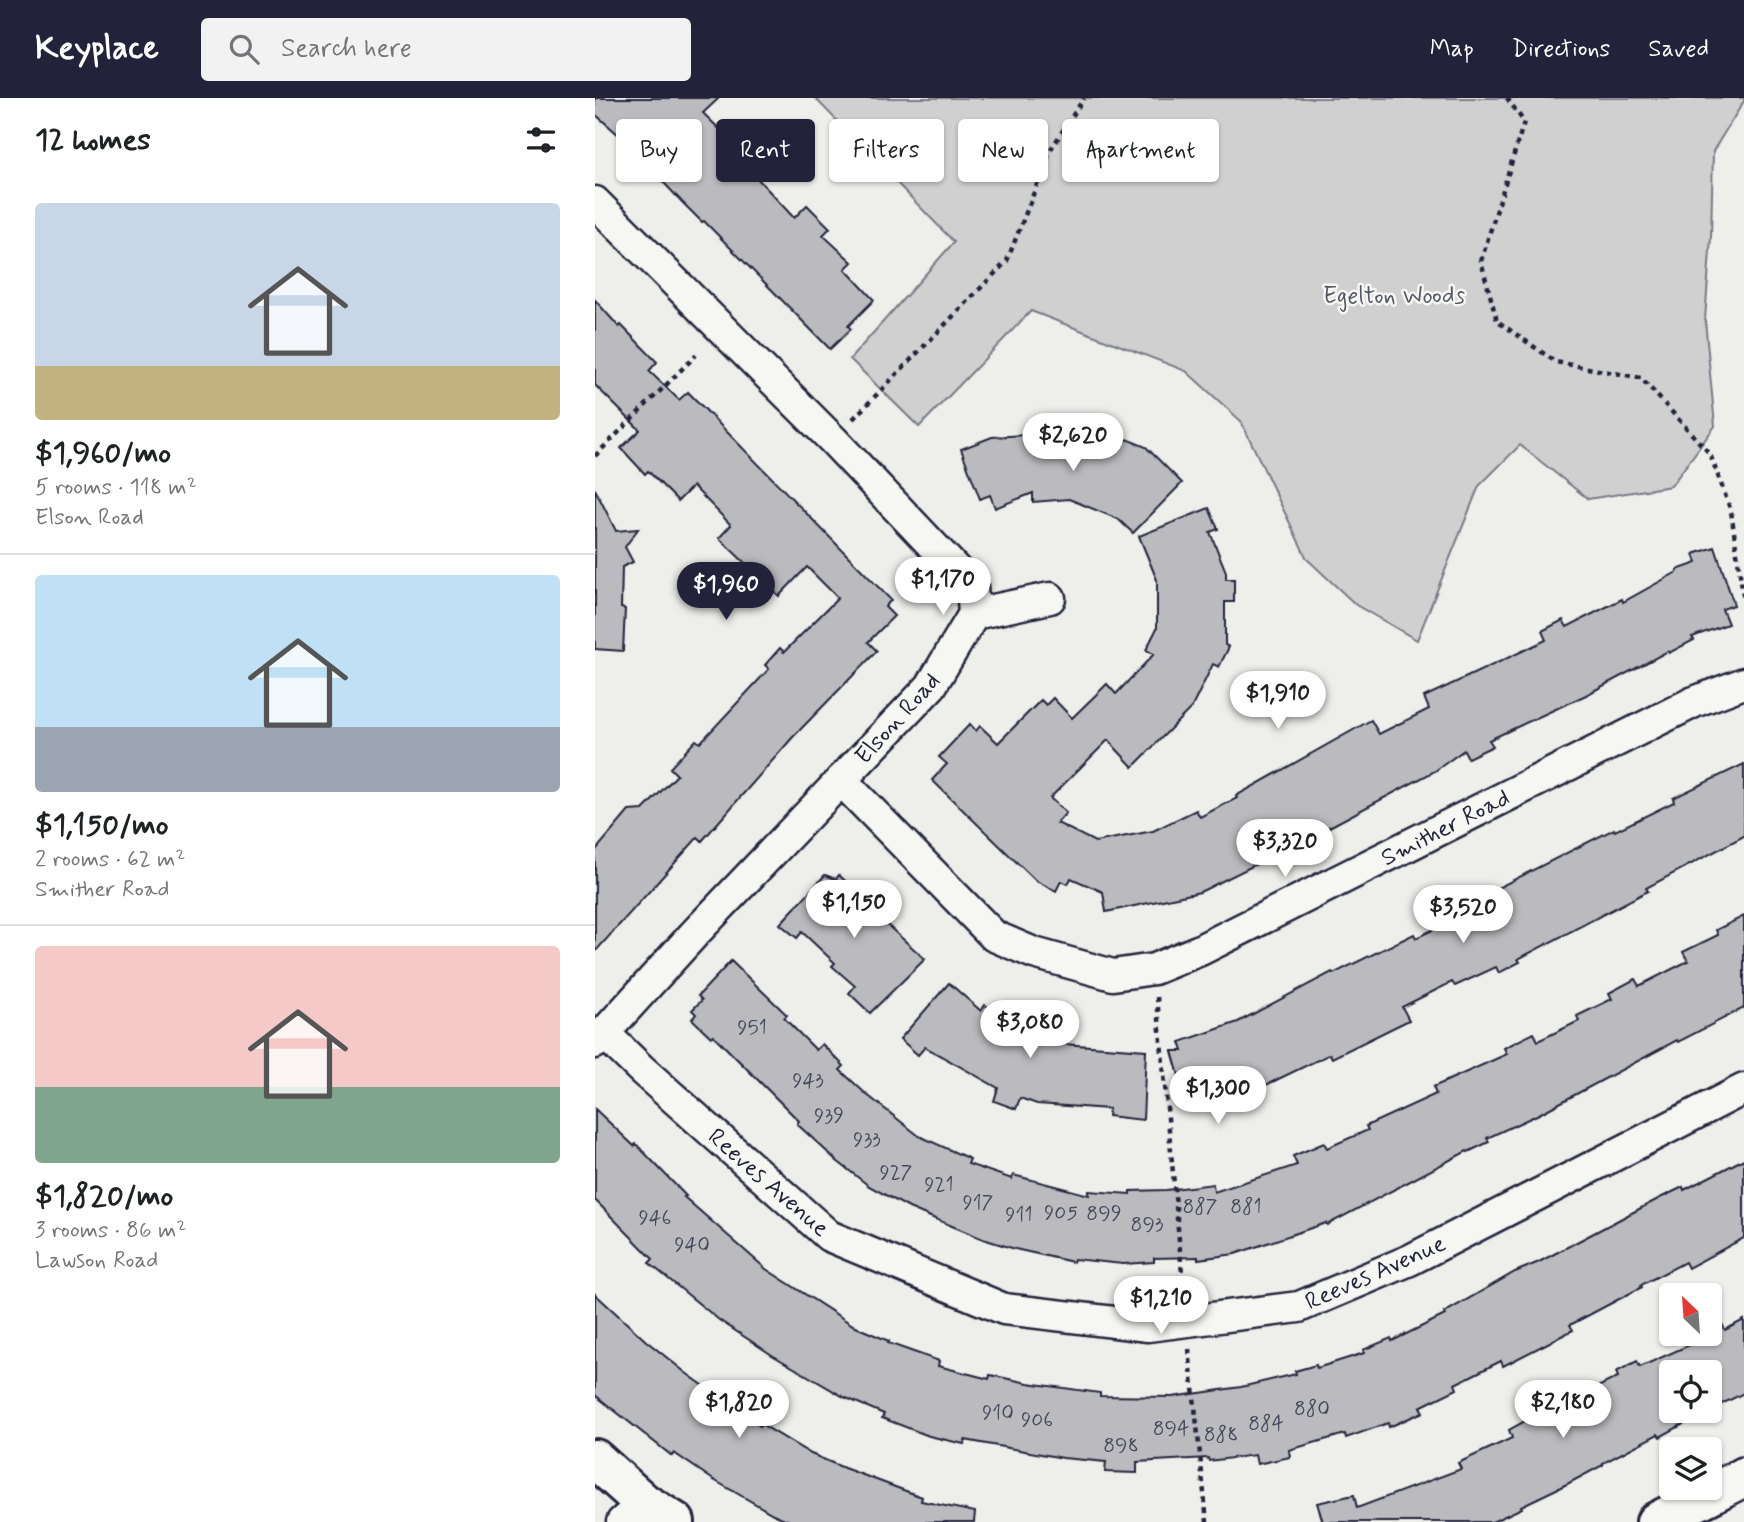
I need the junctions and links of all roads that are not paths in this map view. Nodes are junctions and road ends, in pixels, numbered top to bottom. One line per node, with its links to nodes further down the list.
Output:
1 (595, 202): 3 (street)
2 (1049, 598): 3 (street)
3 (974, 614): 5 (street, Elson Road)
4 (1744, 683): 5 (street, Smither Road)
5 (841, 780): 6 (street, Elson Road)
6 (600, 1038): 7 (street, Reeves Avenue)
7 (1744, 1089)
8 (595, 1459): 10 (street)
9 (1744, 1477): 11 (street)
10 (647, 1516)
11 (1656, 1522)

